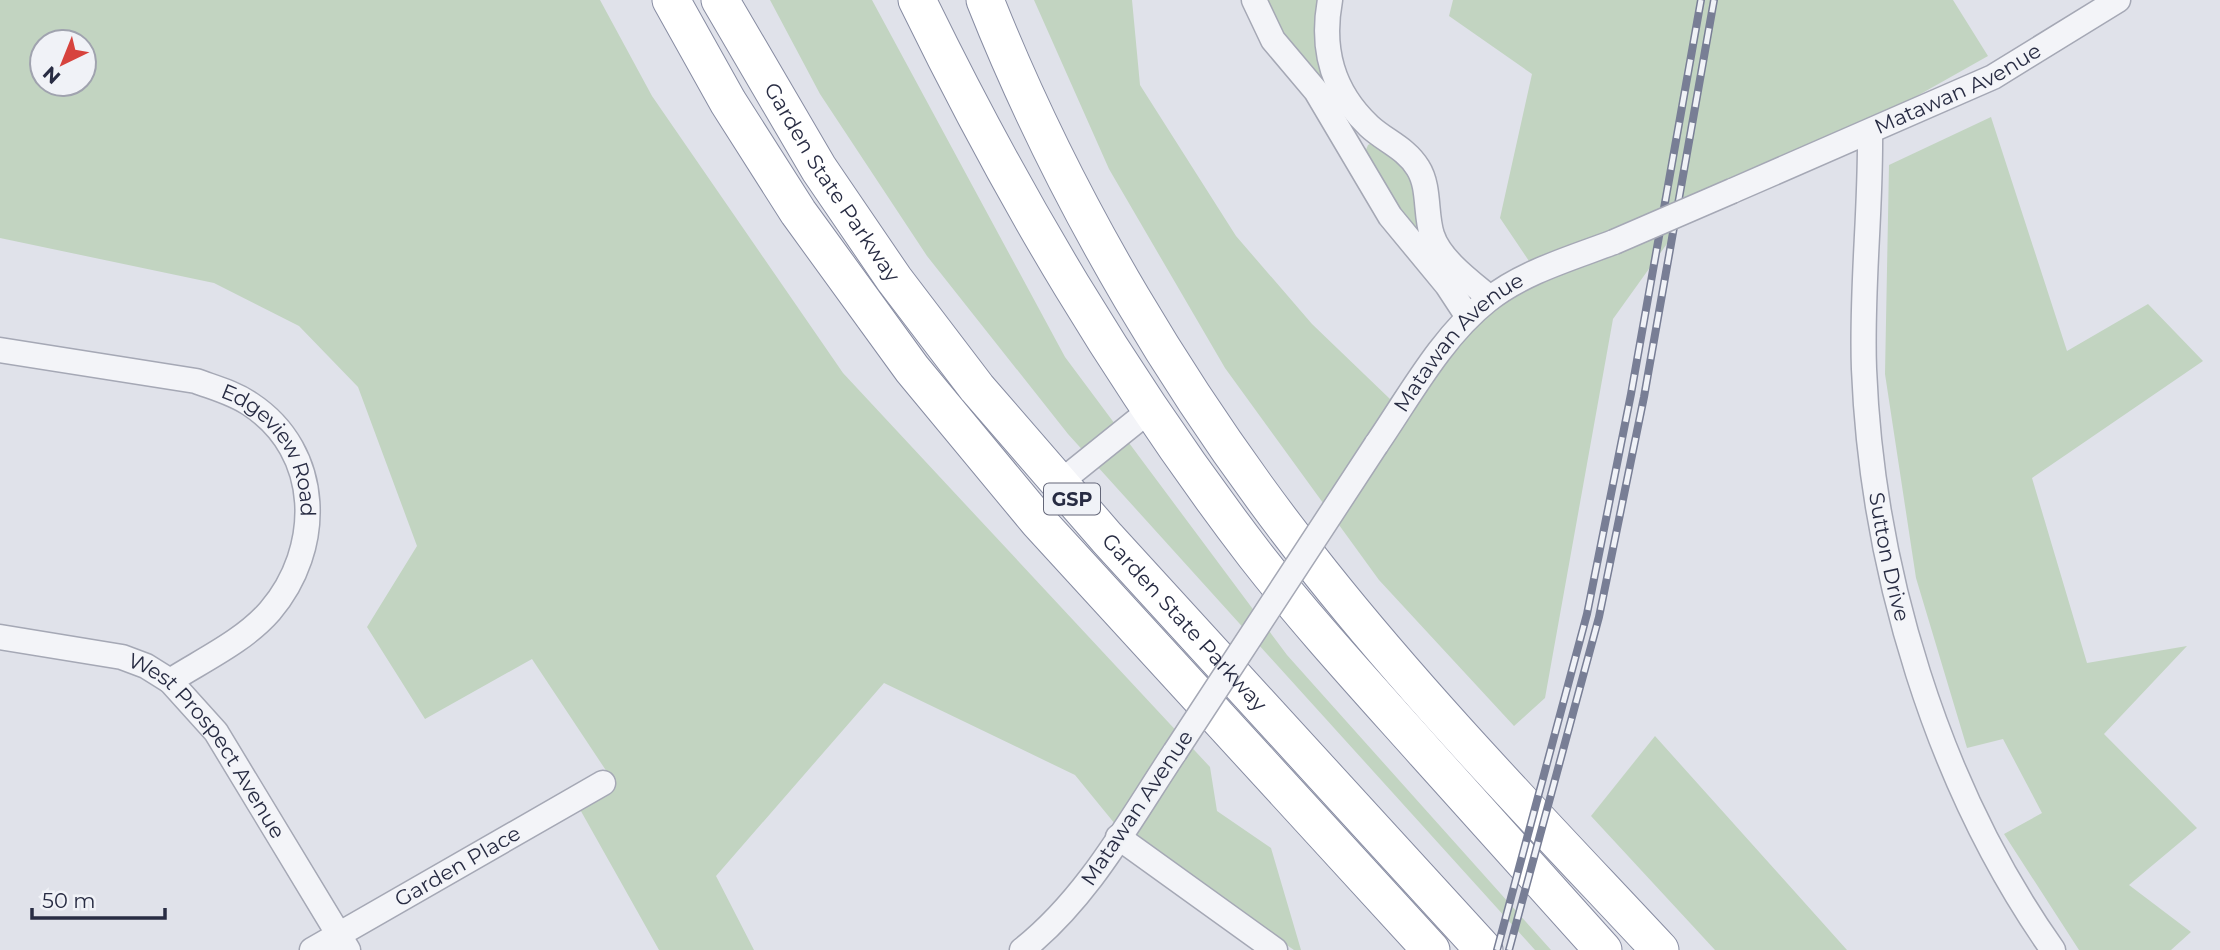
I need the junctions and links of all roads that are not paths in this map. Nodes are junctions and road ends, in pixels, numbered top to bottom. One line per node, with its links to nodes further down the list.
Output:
1 (671, 0): 26 (highway, Garden State Parkway / GSP)
2 (720, 0): 17 (highway, Garden State Parkway / GSP)
3 (917, 0): 16 (highway)
4 (985, 0): 29 (highway)
5 (1254, 0): 11 (street)
6 (1330, 0): 9 (street)
7 (2118, 0): 8 (street, Matawan Avenue)
8 (2086, 8): 10 (street, Matawan Avenue)
9 (1369, 126): 11 (street); 12 (street)
10 (1870, 132): 13 (street, Matawan Avenue, bridge); 30 (street, Sutton Drive)
11 (1350, 145): 12 (street)
12 (1424, 244): 13 (street); 14 (street)
13 (1490, 298): 14 (street, Matawan Avenue)
14 (1468, 317): 21 (street, Matawan Avenue, bridge)
15 (0, 350): 19 (street, Edgeview Road)
16 (1150, 410): 17 (street); 28 (highway)
17 (1058, 484): 27 (highway, Garden State Parkway / GSP)
18 (0, 637): 19 (street, West Prospect Avenue)
19 (170, 681): 22 (street, West Prospect Avenue)
20 (603, 783): 22 (street, Garden Place)
21 (1118, 837): 24 (street, Matawan Avenue); 25 (street)
22 (343, 943): 23 (street, Garden Place)
23 (312, 950)
24 (1022, 950)
25 (1275, 950)
26 (1431, 950)
27 (1484, 950)
28 (1602, 950)
29 (1660, 950)
30 (2053, 950)

